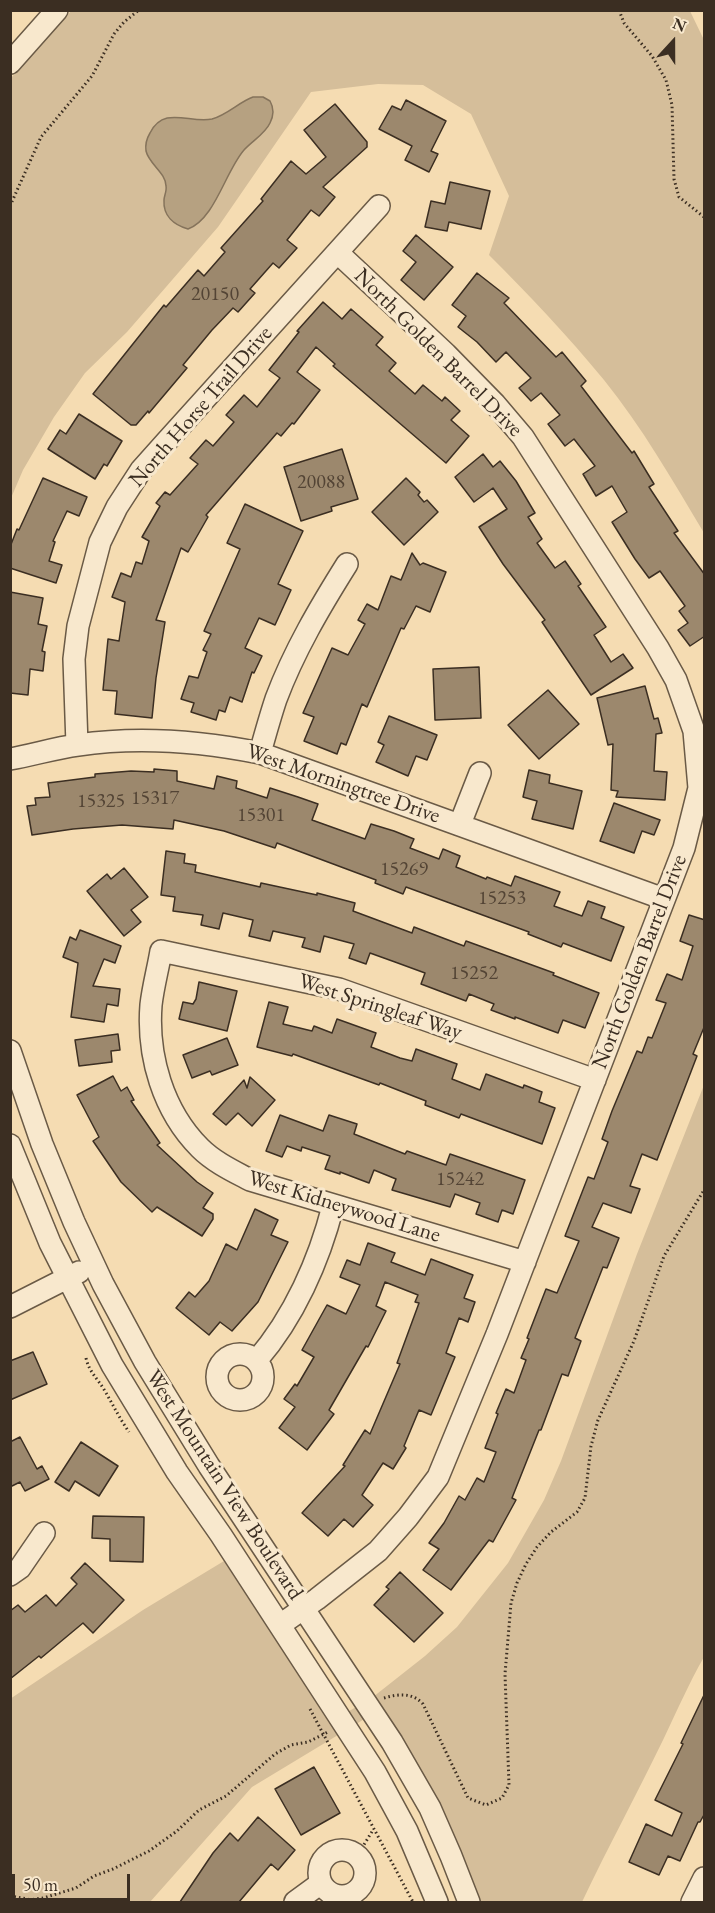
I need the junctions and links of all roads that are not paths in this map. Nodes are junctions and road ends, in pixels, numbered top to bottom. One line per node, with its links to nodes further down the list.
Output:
1 (57, 10): 2 (street)
2 (10, 63)
3 (379, 206): 4 (street, North Horse Trail Drive)
4 (338, 253): 6 (street, North Horse Trail Drive); 10 (street, North Golden Barrel Drive)
5 (347, 564): 7 (street)
6 (77, 745): 7 (street, West Morningtree Drive); 8 (street, West Morningtree Drive)
7 (260, 753): 11 (street, West Morningtree Drive)
8 (10, 759)
9 (480, 772): 11 (street, West Morningtree Drive)
10 (702, 788): 12 (street, North Golden Barrel Drive)
11 (460, 824): 12 (street, West Morningtree Drive)
12 (664, 899): 15 (street, North Golden Barrel Drive)
13 (161, 951): 15 (street, West Springleaf Way); 17 (street, West Kidneywood Lane)
14 (10, 1051): 19 (street, West Mountain View Boulevard)
15 (595, 1080): 18 (street, North Golden Barrel Drive)
16 (10, 1145): 20 (street, West Mountain View Boulevard)
17 (333, 1206): 18 (street, West Kidneywood Lane); 22 (street)
18 (525, 1262): 25 (street, North Golden Barrel Drive)
19 (93, 1265): 20 (street); 25 (street, West Mountain View Boulevard)
20 (68, 1278): 21 (street); 26 (street, West Mountain View Boulevard)
21 (10, 1307)
22 (256, 1360)
23 (44, 1533): 24 (street)
24 (10, 1575)
25 (304, 1608): 26 (street, North Golden Barrel Drive); 31 (street, West Mountain View Boulevard)
26 (280, 1625): 30 (street, West Mountain View Boulevard)
27 (705, 1878): 32 (street)
28 (321, 1883): 28 (street); 29 (street)
29 (295, 1902)
30 (437, 1902)
31 (469, 1902)
32 (694, 1902)

